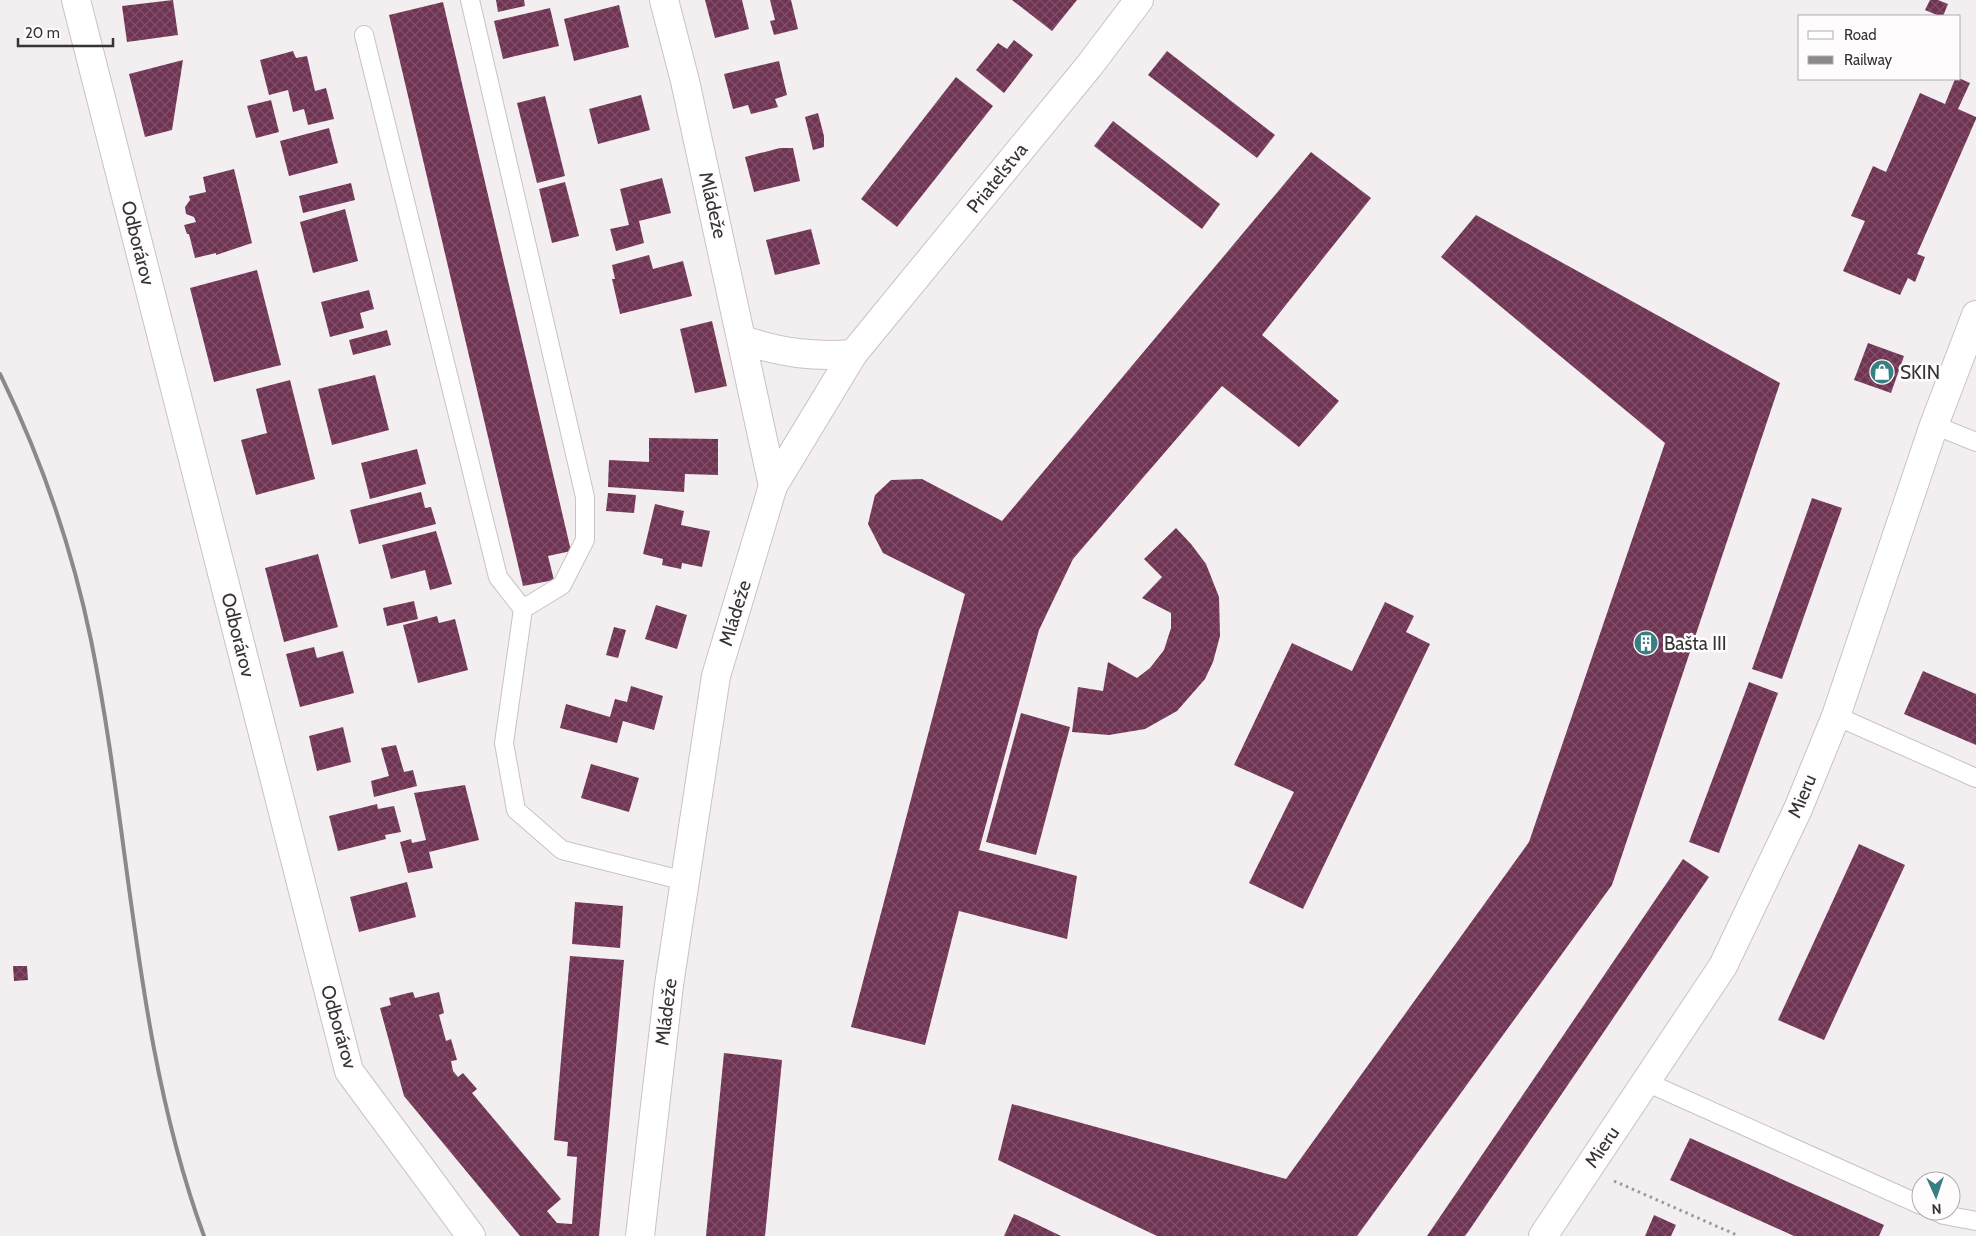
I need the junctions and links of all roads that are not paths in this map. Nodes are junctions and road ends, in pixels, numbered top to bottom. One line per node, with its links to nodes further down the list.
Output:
1 (76, 0): 20 (street, Odborárov)
2 (470, 0): 12 (lane)
3 (664, 0): 7 (street, Mládeže)
4 (1139, 0): 8 (street, Priateľstva)
5 (364, 35): 12 (lane)
6 (1976, 315): 9 (street, Mieru)
7 (743, 340): 8 (street); 11 (street, Mládeže)
8 (853, 354): 11 (street, Priateľstva)
9 (1934, 425): 10 (lane); 13 (street, Mieru)
10 (1976, 442)
11 (773, 486): 15 (street, Mládeže)
12 (523, 609): 15 (lane)
13 (1836, 716): 14 (lane); 16 (street, Mieru)
14 (1976, 778)
15 (685, 882): 21 (street, Mládeže)
16 (1646, 1082): 17 (lane); 22 (street, Mieru)
17 (1911, 1201)
18 (1961, 1218): 19 (lane)
19 (1976, 1221)
20 (471, 1236)
21 (640, 1236)
22 (1543, 1236)

